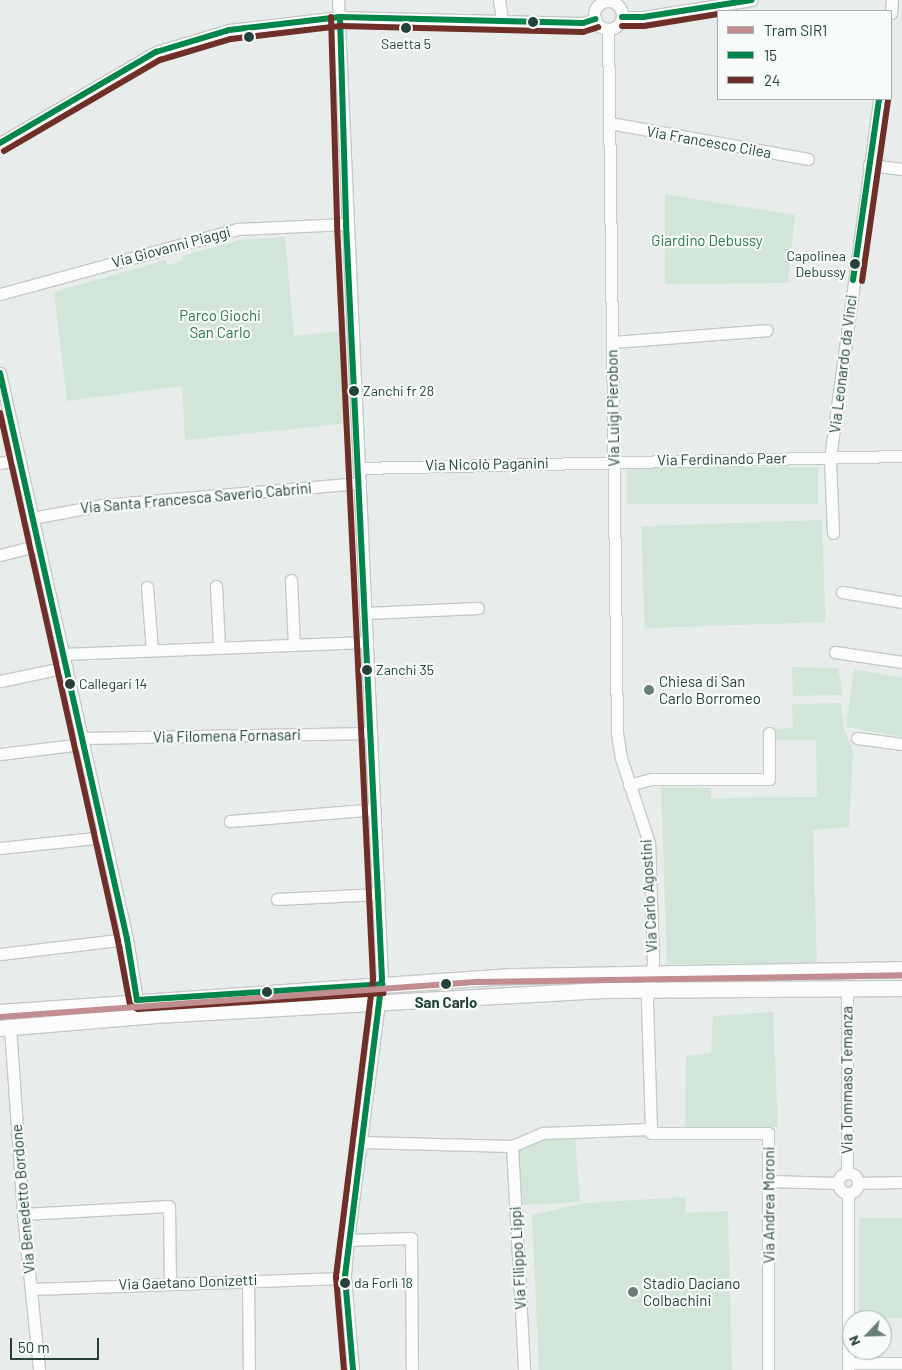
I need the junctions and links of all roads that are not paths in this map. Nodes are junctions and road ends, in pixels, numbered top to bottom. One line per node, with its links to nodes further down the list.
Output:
1 (338, 0): 5 (street)
2 (499, 0): 8 (street)
3 (752, 0): 6 (street)
4 (606, 1): 6 (street); 7 (street)
5 (340, 17): 8 (street); 12 (street); 16 (street)
6 (622, 17): 9 (street)
7 (595, 19): 8 (street); 9 (street)
8 (502, 20)
9 (608, 29): 11 (street, Via Luigi Pierobon)
10 (879, 100): 14 (street, Via Leonardo da Vinci)
11 (610, 123): 13 (street, Via Francesco Cilea); 19 (street, Via Luigi Pierobon)
12 (0, 143)
13 (808, 159)
14 (869, 166): 15 (street); 22 (street, Via Leonardo da Vinci)
15 (902, 168)
16 (346, 224): 17 (street, Via Giovanni Piaggi); 26 (street)
17 (0, 294)
18 (767, 330): 19 (street)
19 (612, 342): 24 (street, Via Luigi Pierobon)
20 (0, 373): 23 (street)
21 (902, 456): 22 (street, Via Ferdinando Paer)
22 (830, 458): 24 (street, Via Ferdinando Paer); 29 (street, Via Leonardo da Vinci)
23 (19, 459): 25 (street); 28 (street)
24 (614, 461): 26 (street, Via Nicolò Paganini); 54 (street, Via Luigi Pierobon)
25 (0, 463)
26 (360, 468): 27 (street)
27 (360, 483): 28 (street, Via Santa Francesca Saverio Cabrini); 38 (street)
28 (32, 518): 30 (street)
29 (833, 533)
30 (39, 545): 31 (street); 44 (street)
31 (0, 554)
32 (291, 580): 40 (street)
33 (216, 586): 41 (street)
34 (147, 587): 42 (street)
35 (842, 592): 36 (street)
36 (902, 602)
37 (478, 608): 38 (street)
38 (365, 613): 39 (street)
39 (366, 642): 40 (street); 48 (street)
40 (294, 645): 41 (street)
41 (219, 648): 42 (street)
42 (152, 650): 44 (street)
43 (835, 652): 45 (street)
44 (64, 654): 46 (street)
45 (902, 662)
46 (67, 667): 47 (street); 51 (street)
47 (0, 681)
48 (371, 733): 51 (street, Via Filomena Fornasari); 55 (street)
49 (768, 734): 54 (street)
50 (857, 738): 52 (street)
51 (83, 741): 53 (street, Via Filomena Fornasari); 57 (street)
52 (902, 744)
53 (0, 754)
54 (629, 785): 64 (street, Via Carlo Agostini)
55 (375, 809): 56 (street); 59 (street)
56 (230, 820)
57 (104, 837): 58 (street); 61 (street)
58 (0, 848)
59 (379, 894): 60 (street); 65 (street)
60 (277, 899)
61 (127, 939): 62 (street); 68 (street)
62 (0, 954)
63 (902, 970): 64 (street)
64 (651, 980): 65 (street); 66 (street); 69 (street); 74 (street, Via Carlo Agostini)
65 (382, 984): 68 (street); 69 (street)
66 (847, 986): 67 (street); 75 (street, Via Tommaso Temanza)
67 (902, 988)
68 (137, 1000): 70 (street)
69 (380, 1002): 71 (street); 73 (street)
70 (0, 1012)
71 (5, 1028): 81 (street, Via Benedetto Bordone)
72 (651, 1133): 76 (street, Via Andrea Moroni)
73 (360, 1142): 74 (street); 82 (street)
74 (512, 1146): 93 (street, Via Filippo Lippi)
75 (847, 1173): 78 (street, Via Tommaso Temanza); 79 (street, Via Tommaso Temanza)
76 (770, 1181): 78 (street); 94 (street, Via Andrea Moroni)
77 (902, 1182): 79 (street)
78 (838, 1183): 80 (street)
79 (859, 1183): 80 (street)
80 (848, 1194): 88 (street)
81 (23, 1214): 85 (street); 86 (street, Via Benedetto Bordone)
82 (348, 1240): 83 (street); 92 (street)
83 (345, 1278): 84 (street, Via Gaetano Donizetti); 91 (street)
84 (248, 1280): 85 (street, Via Gaetano Donizetti); 90 (street)
85 (170, 1283): 86 (street, Via Gaetano Donizetti)
86 (31, 1289): 89 (street, Via Benedetto Bordone)
87 (902, 1363): 88 (street)
88 (848, 1367)
89 (39, 1370)
90 (249, 1370)
91 (353, 1370)
92 (412, 1370)
93 (524, 1370)
94 (768, 1370)

